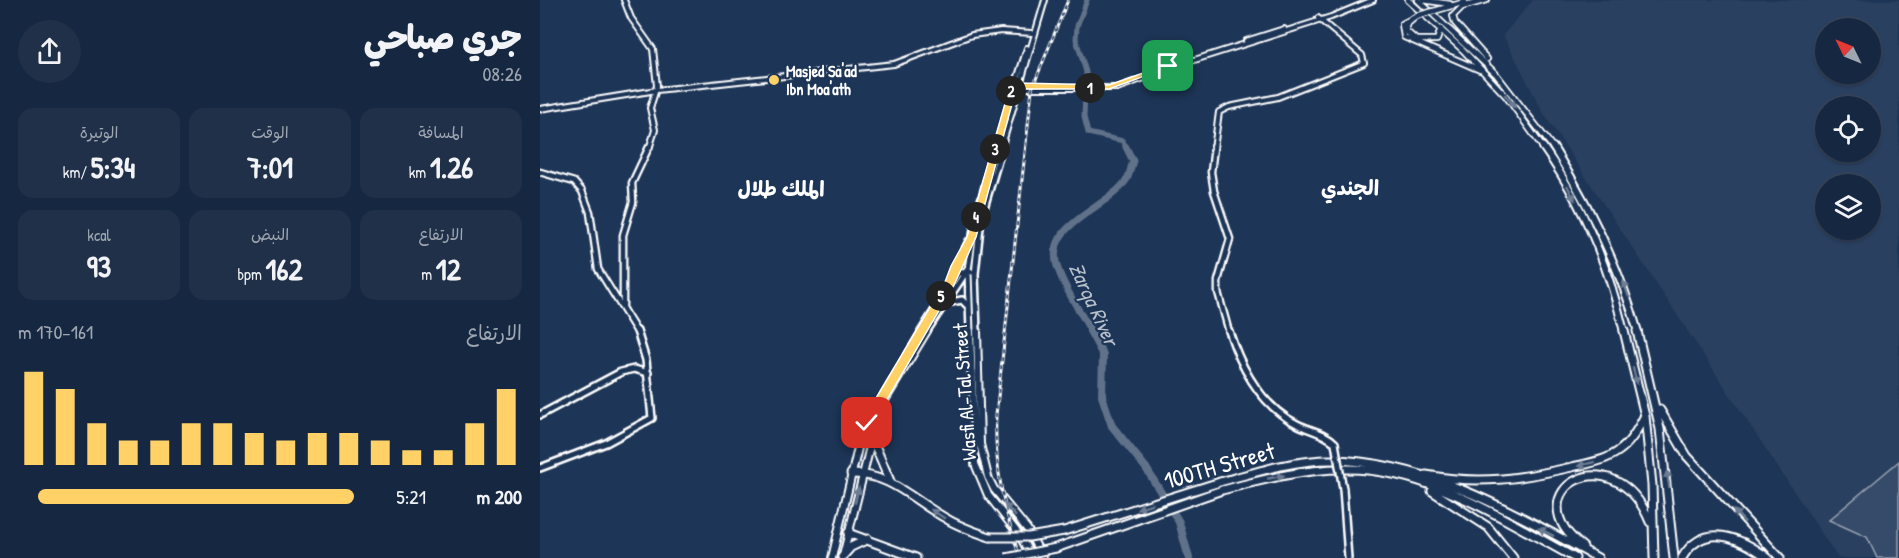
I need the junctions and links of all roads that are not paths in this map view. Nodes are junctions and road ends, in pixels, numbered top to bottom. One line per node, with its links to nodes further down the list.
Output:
1 (626, 0): 22 (street)
2 (1044, 0): 17 (main road, Wasfi Al-Tal Street); 20 (main road, Wasfi Al-Tal Street)
3 (1364, 0): 13 (street)
4 (1373, 0): 12 (street)
5 (1408, 0): 16 (highway)
6 (1418, 0): 18 (highway)
7 (1423, 0): 10 (highway)
8 (1487, 0): 9 (highway)
9 (1477, 1): 10 (highway)
10 (1461, 5): 11 (highway, bridge); 18 (highway)
11 (1420, 16): 16 (highway); 19 (highway)
12 (1331, 17): 13 (street); 15 (street)
13 (1320, 19): 14 (street); 15 (street); 21 (street)
14 (1311, 23): 15 (street); 21 (street)
15 (1327, 25): 56 (street, bridge)
16 (1441, 29): 19 (highway)
17 (1032, 33): 20 (main road, Wasfi Al-Tal Street); 22 (street)
18 (1497, 74): 34 (highway, one-way to 18)
19 (1489, 76): 36 (highway, one-way to 36)
20 (1018, 86): 21 (street); 25 (main road, Wasfi Al-Tal Street); 26 (main road, Wasfi Al-Tal Street)
21 (1088, 89)
22 (657, 90): 23 (street); 31 (street)
23 (540, 109)
24 (540, 172): 31 (street)
25 (972, 237): 27 (main road, Wasfi Al-Tal Street); 29 (main road)
26 (975, 261): 27 (main road); 28 (main road, Wasfi Al-Tal Street)
27 (968, 270): 28 (main road); 29 (main road); 30 (main road); 32 (main road, Wasfi Al-Tal Street)
28 (975, 274): 55 (main road, Wasfi Al-Tal Street, one-way to 28)
29 (951, 281): 41 (main road)
30 (944, 304): 32 (main road); 37 (main road)
31 (623, 306): 33 (street)
32 (970, 308): 54 (main road, Wasfi Al-Tal Street)
33 (648, 373): 35 (street); 38 (street)
34 (1656, 401): 60 (highway, one-way to 34); 63 (highway, one-way to 34)
35 (540, 415)
36 (1645, 416): 40 (highway, one-way to 40); 47 (highway)
37 (871, 436): 39 (main road); 42 (highway)
38 (540, 468)
39 (862, 472): 41 (highway, 100TH Street); 42 (highway, 100TH Street); 45 (main road, one-way to 39)
40 (1418, 473): 44 (highway, 100TH Street); 50 (highway, 100TH Street, one-way to 40)
41 (851, 474): 46 (main road)
42 (890, 481): 44 (highway, 100TH Street, one-way to 42, bridge)
43 (1419, 483): 44 (highway, 100TH Street, one-way to 43); 57 (highway); 58 (highway, 100TH Street)
44 (1221, 486): 53 (highway, 100TH Street, bridge)
45 (848, 532): 46 (main road); 48 (highway); 49 (main road)
46 (838, 533): 51 (main road)
47 (1653, 537): 50 (highway); 59 (highway)
48 (868, 538): 49 (highway); 52 (highway)
49 (842, 557)
50 (1597, 557)
51 (832, 558)
52 (916, 558)
53 (1006, 558)
54 (1032, 558)
55 (1043, 558)
56 (1348, 558)
57 (1513, 558)
58 (1575, 558)
59 (1654, 558)
60 (1674, 558)
61 (1682, 558): 62 (highway)
62 (1768, 558)
63 (1780, 558)

